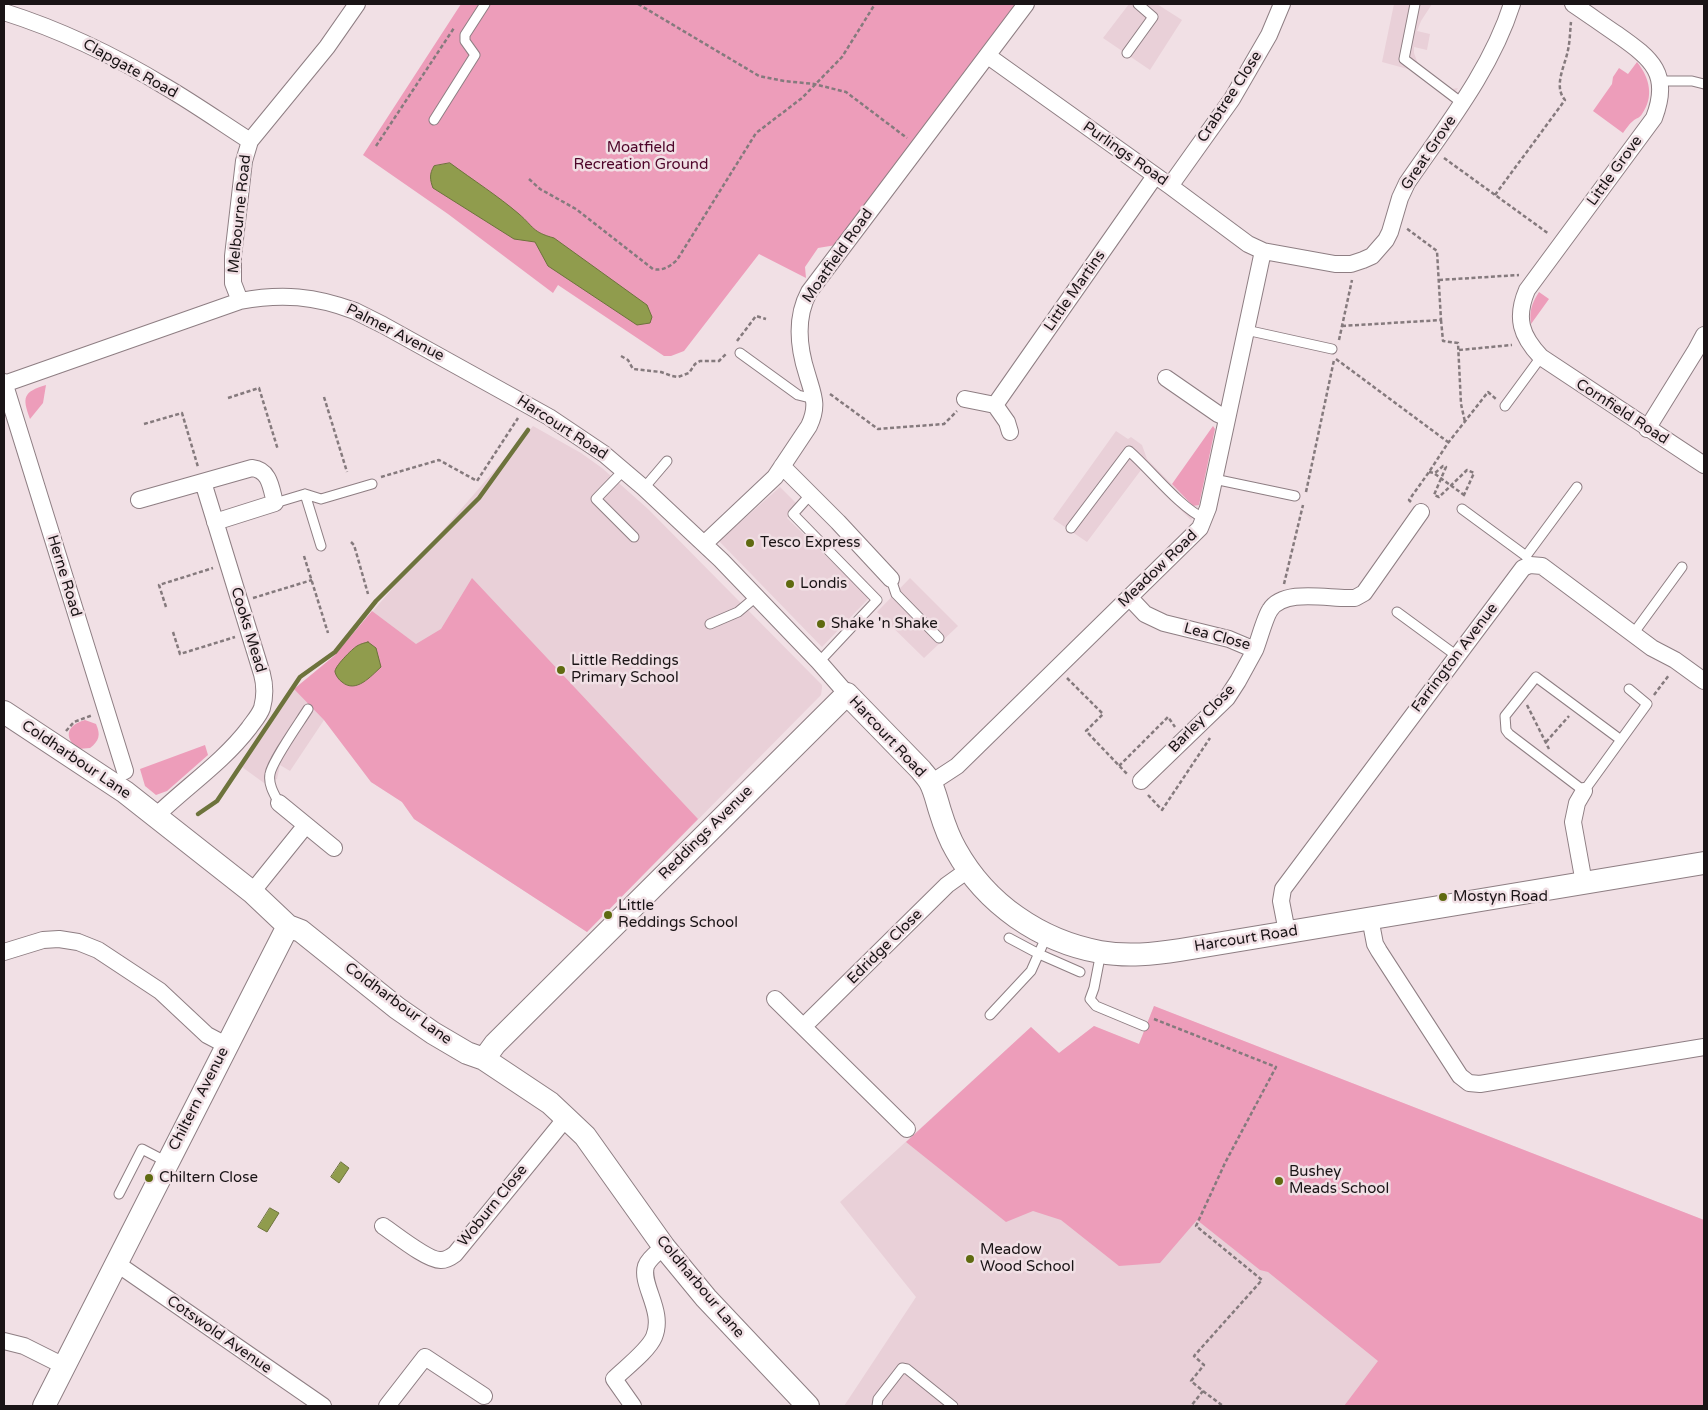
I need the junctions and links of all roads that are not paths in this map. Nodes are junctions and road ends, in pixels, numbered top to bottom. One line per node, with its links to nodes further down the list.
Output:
1 (357, 4): 16 (street, Melbourne Road)
2 (485, 4): 15 (lane)
3 (1026, 4): 11 (street, Moatfield Road)
4 (1138, 4): 10 (lane)
5 (1282, 4): 18 (street, Crabtree Close)
6 (1414, 4): 14 (lane)
7 (1512, 4): 14 (street, Great Grove)
8 (1573, 4): 12 (street, Little Grove)
9 (4, 12): 16 (street, Clapgate Road)
10 (1127, 53)
11 (988, 56): 17 (street, Purlings Road); 29 (street, Moatfield Road)
12 (1658, 81): 13 (lane); 25 (street, Little Grove)
13 (1704, 84)
14 (1462, 103): 19 (street, Great Grove)
15 (434, 120)
16 (250, 141): 20 (street, Melbourne Road)
17 (1155, 176): 18 (street, Purlings Road); 31 (street, Little Martins)
18 (1170, 186): 19 (street, Purlings Road)
19 (1263, 250): 21 (street, Meadow Road)
20 (240, 302): 27 (street, Palmer Avenue); 28 (street)
21 (1246, 330): 23 (lane); 33 (street, Meadow Road)
22 (1704, 335): 34 (street)
23 (1335, 345)
24 (740, 353): 29 (lane)
25 (1541, 357): 32 (lane); 34 (street, Cornfield Road)
26 (1166, 378): 33 (street)
27 (486, 382): 39 (street, Harcourt Road)
28 (4, 384): 76 (street, Herne Road)
29 (814, 399): 38 (street, Moatfield Road)
30 (965, 399): 31 (street)
31 (995, 405): 35 (street)
32 (1505, 406)
33 (1227, 418): 40 (street, Meadow Road)
34 (1648, 429): 37 (street, Cornfield Road)
35 (1010, 432)
36 (667, 461): 44 (lane)
37 (1704, 465)
38 (782, 466): 46 (street); 56 (street, Moatfield Road)
39 (624, 470): 44 (street, Harcourt Road); 55 (lane)
40 (1214, 479): 47 (lane); 52 (street, Meadow Road)
41 (373, 481): 45 (lane)
42 (203, 482): 48 (street); 49 (street); 53 (street, Cooks Mead)
43 (1578, 487): 58 (lane)
44 (644, 488): 56 (street, Harcourt Road)
45 (305, 494): 49 (lane); 57 (lane)
46 (810, 494): 60 (street); 69 (lane)
47 (1295, 496)
48 (139, 500)
49 (275, 503): 53 (street)
50 (1462, 509): 58 (lane)
51 (1421, 512): 67 (street, Lea Close)
52 (1204, 519): 54 (lane); 62 (street, Meadow Road)
53 (215, 522): 81 (street, Cooks Mead)
54 (1071, 528)
55 (634, 536)
56 (704, 544): 61 (street, Harcourt Road)
57 (321, 546)
58 (1528, 560): 65 (street); 68 (street, Farrington Avenue)
59 (1682, 567): 65 (lane)
60 (891, 579): 66 (lane)
61 (757, 596): 64 (lane); 69 (street, Harcourt Road)
62 (1129, 597): 67 (street, Lea Close); 77 (street, Meadow Road)
63 (1397, 612): 68 (lane)
64 (710, 624)
65 (1633, 634): 70 (street)
66 (939, 638)
67 (1255, 650): 78 (street, Barley Close)
68 (1456, 656): 90 (street, Farrington Avenue)
69 (819, 662): 72 (street, Harcourt Road)
70 (1704, 681)
71 (1628, 688): 75 (lane)
72 (847, 694): 77 (street, Harcourt Road); 102 (street, Reddings Avenue)
73 (308, 709): 80 (lane)
74 (4, 712): 81 (street, Coldharbour Lane)
75 (1621, 740): 79 (lane); 79 (lane)
76 (126, 771)
77 (931, 783): 85 (street, Harcourt Road)
78 (1139, 784)
79 (1584, 791): 86 (street)
80 (279, 803): 82 (street)
81 (156, 816): 87 (street, Coldharbour Lane)
82 (306, 825): 83 (street); 87 (street)
83 (334, 848)
84 (1704, 863): 86 (street, Harcourt Road)
85 (968, 870): 92 (street, Harcourt Road); 98 (street, Edridge Close)
86 (1584, 882): 88 (street, Harcourt Road)
87 (252, 892): 89 (street, Coldharbour Lane)
88 (1370, 918): 90 (street, Harcourt Road); 101 (street)
89 (288, 926): 100 (street, Chiltern Avenue); 102 (street, Coldharbour Lane)
90 (1287, 932): 94 (street, Harcourt Road)
91 (1009, 938): 92 (lane)
92 (1043, 944): 94 (street, Harcourt Road); 95 (lane); 97 (lane)
93 (4, 952): 100 (street)
94 (1101, 952): 99 (lane)
95 (1080, 972)
96 (775, 999): 98 (street)
97 (990, 1015)
98 (804, 1026): 104 (street)
99 (1144, 1026)
100 (226, 1045): 105 (street, Chiltern Avenue)
101 (1704, 1047)
102 (484, 1059): 103 (street, Coldharbour Lane)
103 (566, 1118): 107 (street, Woburn Close); 108 (street, Coldharbour Lane)
104 (907, 1129)
105 (167, 1162): 106 (lane); 109 (street, Chiltern Avenue)
106 (119, 1194)
107 (383, 1226)
108 (664, 1247): 116 (street); 117 (street, Coldharbour Lane)
109 (116, 1263): 111 (street, Chiltern Avenue); 114 (street, Cotswold Avenue)
110 (4, 1341): 111 (street)
111 (64, 1366): 113 (street, Chiltern Avenue)
112 (484, 1396): 115 (street)
113 (44, 1406)
114 (323, 1406)
115 (387, 1406)
116 (633, 1406)
117 (808, 1406)
118 (877, 1406): 119 (lane)
119 (953, 1406)

